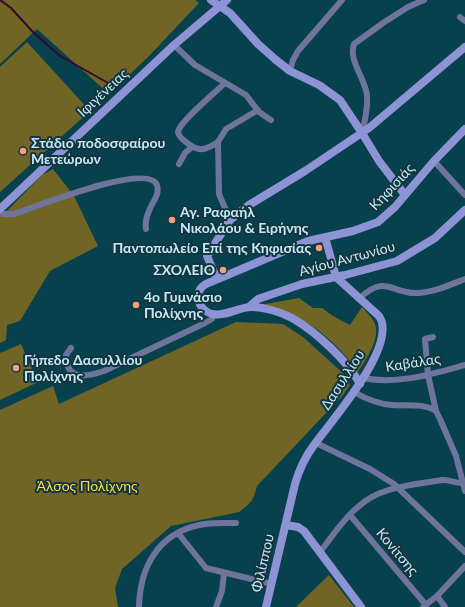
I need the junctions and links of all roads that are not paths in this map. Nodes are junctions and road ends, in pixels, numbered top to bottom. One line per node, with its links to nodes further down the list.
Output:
1 (211, 0): 5 (street)
2 (227, 0): 5 (street, Ιφιγένειας)
3 (342, 0): 8 (street)
4 (424, 0): 13 (street)
5 (220, 6): 6 (street, Ιφιγένειας); 8 (street)
6 (174, 44): 9 (street); 20 (street, Ιφιγένειας)
7 (465, 47): 13 (street)
8 (290, 71): 13 (street)
9 (225, 83): 10 (street); 15 (street)
10 (258, 110): 11 (street); 14 (street)
11 (271, 120)
12 (465, 129): 16 (street, Κηφισιάς)
13 (362, 133): 18 (street); 22 (street)
14 (218, 142): 15 (street); 22 (street)
15 (192, 147): 17 (street)
16 (434, 161): 18 (street, Κηφισιάς); 19 (street)
17 (179, 164)
18 (405, 195): 24 (street, Κηφισιάς)
19 (465, 195)
20 (0, 210): 23 (street)
21 (465, 210): 25 (street, Αγίου Αντωνίου)
22 (230, 220): 26 (street)
23 (146, 229)
24 (325, 237): 25 (street); 26 (street, Κηφισιάς)
25 (336, 277): 28 (street, Δασυλλίου); 29 (street, Αγίου Αντωνίου)
26 (217, 279): 30 (street, Κηφισιάς)
27 (465, 279): 28 (street)
28 (360, 298): 35 (street, Δασυλλίου)
29 (249, 307): 30 (street); 35 (street)
30 (214, 314): 32 (street)
31 (433, 337): 34 (street)
32 (71, 348)
33 (465, 365): 34 (street, Καβάλας)
34 (428, 375): 35 (street, Καβάλας); 37 (street)
35 (362, 381): 36 (street, Δασυλλίου)
36 (354, 392): 37 (street); 38 (street, Δασυλλίου)
37 (436, 411): 39 (street)
38 (316, 443): 40 (street); 44 (street, Δασυλλίου)
39 (463, 483): 40 (street); 41 (street)
40 (398, 487): 42 (street); 46 (street)
41 (465, 492)
42 (350, 515): 47 (street); 52 (street, Κονίτσης)
43 (236, 523): 45 (street)
44 (286, 525): 47 (street); 50 (street, Φιλίππου)
45 (178, 533): 49 (street); 53 (street)
46 (464, 550)
47 (320, 552): 56 (street)
48 (465, 566): 51 (street)
49 (224, 573): 50 (street); 54 (street)
50 (272, 584): 55 (street, Φιλίππου)
51 (437, 596): 52 (street); 57 (street)
52 (424, 606)
53 (139, 607)
54 (216, 607)
55 (266, 607)
56 (361, 607)
57 (445, 607)

